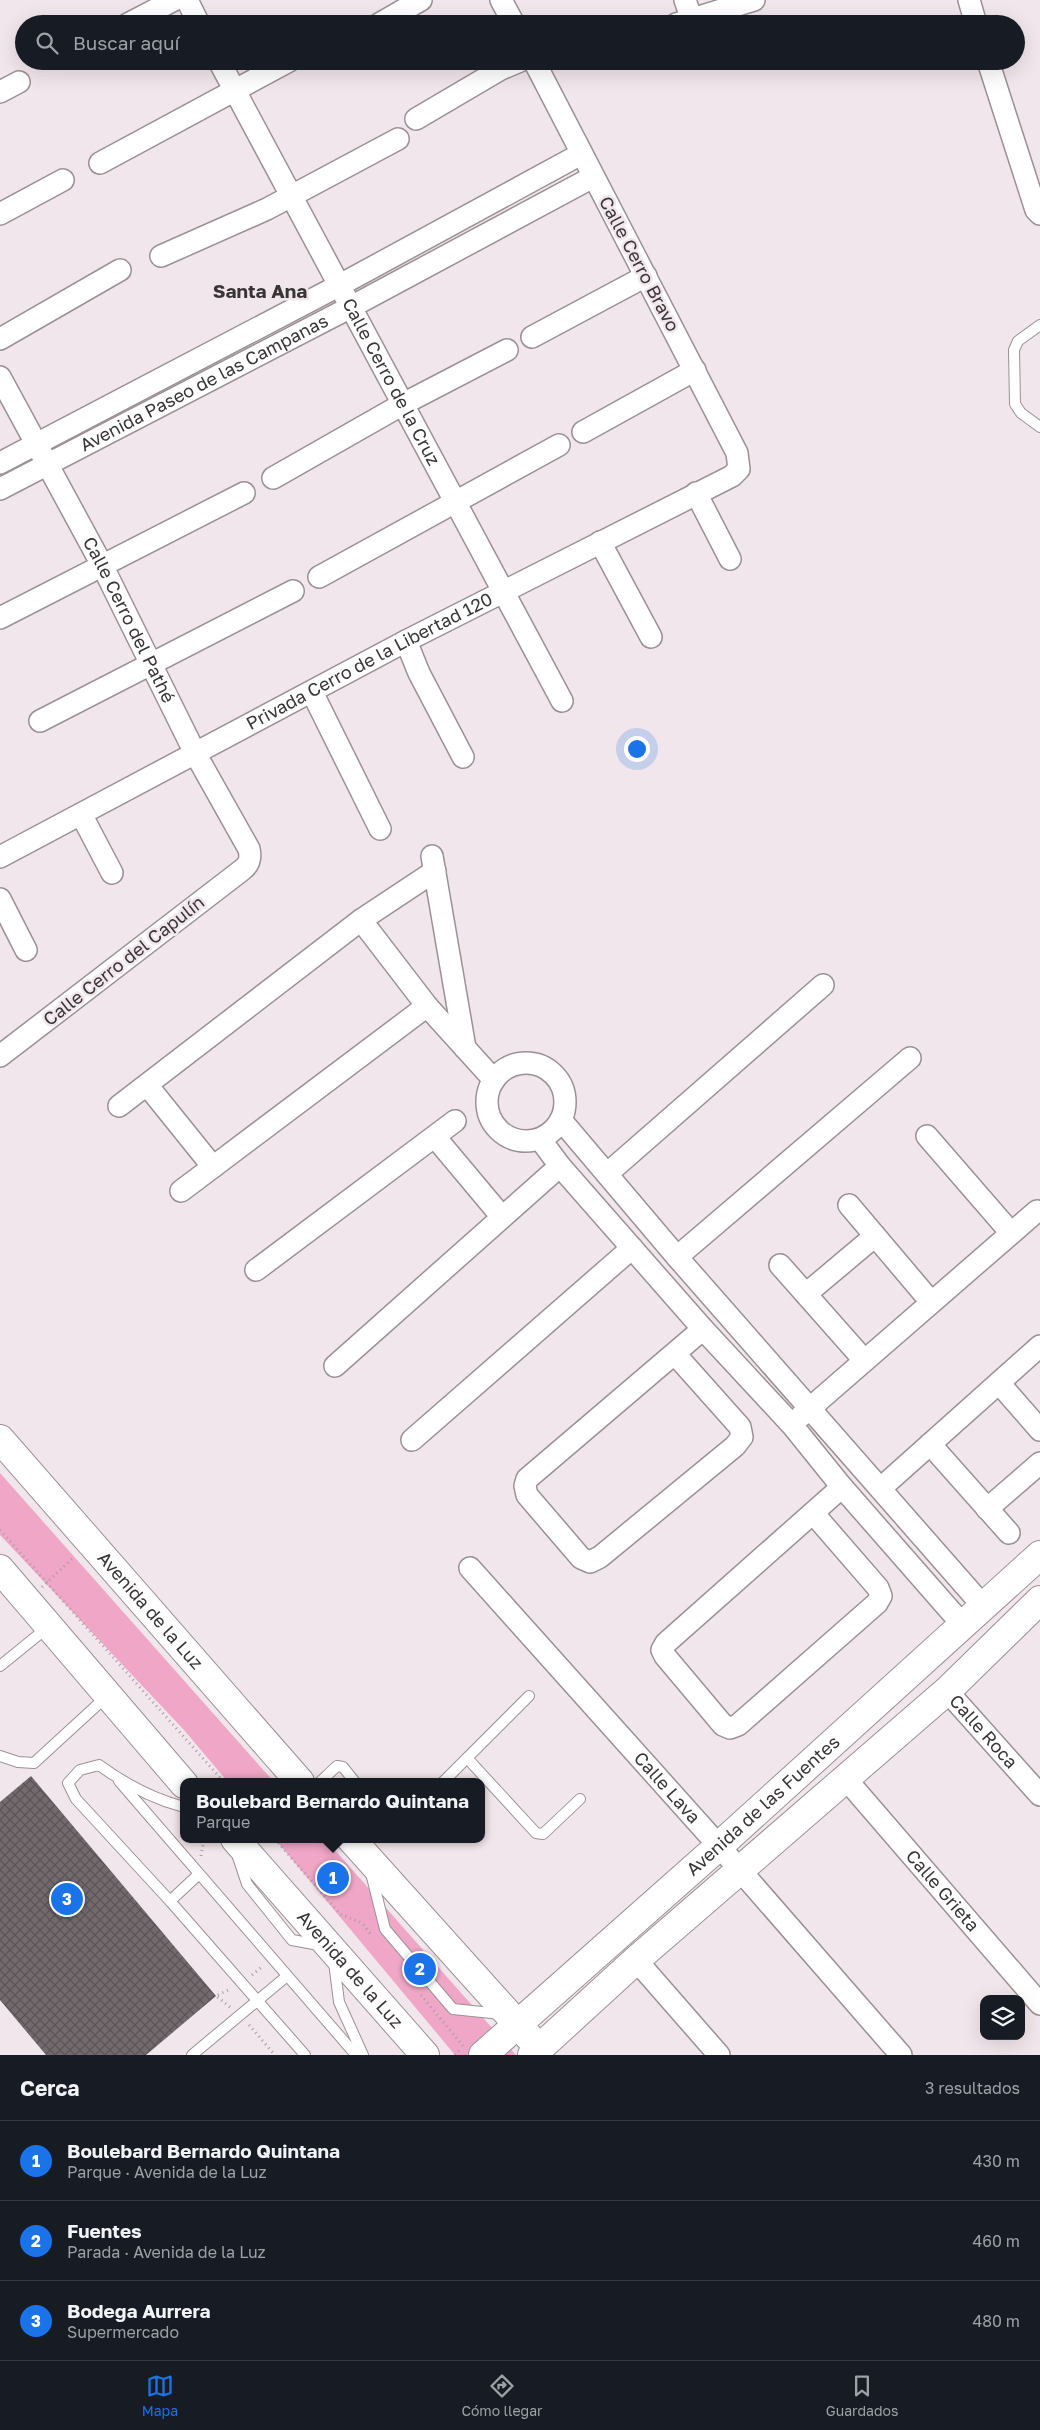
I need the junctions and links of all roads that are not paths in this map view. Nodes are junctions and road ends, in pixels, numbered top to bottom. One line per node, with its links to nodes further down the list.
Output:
1 (174, 0): 8 (street)
2 (187, 0): 9 (street)
3 (421, 0): 10 (street)
4 (501, 0): 11 (street)
5 (685, 0): 12 (street)
6 (754, 0): 13 (street)
7 (969, 0): 14 (street)
8 (145, 15)
9 (194, 15)
10 (395, 15)
11 (509, 15)
12 (684, 15)
13 (706, 15)
14 (973, 15)
15 (224, 70): 21 (street, Calle Cerro de la Cruz)
16 (272, 70): 21 (street)
17 (499, 70): 23 (street)
18 (539, 70): 25 (street, Calle Cerro Bravo)
19 (991, 70): 31 (street)
20 (19, 82): 22 (street)
21 (234, 91): 26 (street); 29 (street, Calle Cerro de la Cruz)
22 (0, 92)
23 (416, 119)
24 (398, 139): 29 (street)
25 (581, 154): 27 (street, Calle Cerro Bravo); 35 (street, Avenida Paseo de las Campanas)
26 (100, 163)
27 (593, 177): 34 (street, Calle Cerro Bravo); 36 (street, Avenida Paseo de las Campanas)
28 (63, 180): 30 (street)
29 (291, 196): 32 (street); 35 (street, Calle Cerro de la Cruz)
30 (0, 214)
31 (1040, 214)
32 (161, 256)
33 (120, 270): 39 (street)
34 (646, 276): 38 (street); 41 (street, Calle Cerro Bravo)
35 (340, 285): 36 (street, Calle Cerro de la Cruz); 46 (street, Avenida Paseo de las Campanas)
36 (351, 307): 43 (street, Calle Cerro de la Cruz); 49 (street, Avenida Paseo de las Campanas)
37 (1040, 325): 44 (lane)
38 (532, 337)
39 (0, 339)
40 (507, 350): 43 (street)
41 (695, 370): 45 (street); 50 (street, Calle Cerro Bravo)
42 (0, 377): 46 (street, Calle Cerro del Pathé)
43 (403, 404): 51 (street); 55 (street, Calle Cerro de la Cruz)
44 (1040, 427)
45 (583, 432)
46 (36, 445): 48 (street, Avenida Paseo de las Campanas); 49 (street, Calle Cerro del Pathé)
47 (559, 445): 55 (street)
48 (0, 464)
49 (46, 465): 52 (street, Avenida Paseo de las Campanas); 58 (street, Calle Cerro del Pathé)
50 (739, 469): 54 (street, Privada Cerro de la Libertad 120)
51 (273, 478)
52 (0, 489)
53 (244, 493): 58 (street)
54 (696, 493): 56 (street, Privada Cerro de la Libertad 120); 57 (street)
55 (456, 503): 59 (street); 61 (street, Calle Cerro de la Cruz)
56 (600, 542): 61 (street, Privada Cerro de la Libertad 120); 63 (street)
57 (730, 559)
58 (102, 565): 62 (street); 65 (street, Calle Cerro del Pathé)
59 (319, 577)
60 (292, 591): 65 (street)
61 (503, 591): 64 (street, Privada Cerro de la Libertad 120); 67 (street, Calle Cerro de la Cruz)
62 (0, 618)
63 (651, 637)
64 (406, 641): 66 (street, Privada Cerro de la Libertad 120); 70 (street)
65 (151, 662): 68 (street); 69 (street, Calle Cerro del Pathé)
66 (312, 692): 69 (street, Privada Cerro de la Libertad 120); 72 (street)
67 (562, 701)
68 (40, 721)
69 (195, 753): 71 (street, Privada Cerro de la Libertad 120); 74 (street, Calle Cerro del Pathé)
70 (463, 757)
71 (81, 814): 73 (street, Privada Cerro de la Libertad 120); 75 (street)
72 (380, 829)
73 (0, 857)
74 (248, 865): 82 (street, Calle Cerro del Capulín)
75 (112, 874)
76 (0, 899): 78 (street)
77 (361, 920): 80 (street); 81 (street); 85 (street)
78 (26, 950)
79 (823, 985): 94 (street)
80 (427, 1006): 81 (street); 93 (street)
81 (465, 1048): 84 (street)
82 (0, 1056)
83 (910, 1058): 102 (street)
84 (494, 1080): 87 (street); 91 (street)
85 (147, 1085): 86 (street); 93 (street)
86 (119, 1106)
87 (561, 1120): 91 (street); 94 (street)
88 (454, 1122): 90 (street)
89 (927, 1136): 99 (street)
90 (436, 1138): 98 (street); 104 (street)
91 (540, 1139): 92 (street)
92 (560, 1166): 98 (street); 101 (street)
93 (213, 1167): 95 (street)
94 (608, 1173): 102 (street)
95 (181, 1191)
96 (849, 1205): 100 (street)
97 (1037, 1211): 99 (street)
98 (502, 1217): 111 (street)
99 (1011, 1233): 106 (street)
100 (875, 1236): 105 (street); 106 (street)
101 (632, 1248): 107 (street); 117 (street)
102 (677, 1257): 113 (street)
103 (780, 1265): 105 (street)
104 (256, 1270)
105 (806, 1294): 110 (street)
106 (931, 1302): 110 (street)
107 (703, 1329): 109 (street); 114 (street)
108 (1040, 1346): 112 (street)
109 (674, 1354): 109 (street)
110 (864, 1360): 113 (street)
111 (335, 1366)
112 (999, 1383): 115 (street); 118 (street)
113 (810, 1407): 114 (street); 121 (street)
114 (792, 1425): 120 (street)
115 (1040, 1430)
116 (0, 1439): 139 (main road, Avenida de la Luz)
117 (412, 1440)
118 (930, 1444): 121 (street); 122 (street)
119 (1040, 1463): 122 (street)
120 (842, 1487): 123 (street); 130 (street)
121 (881, 1488): 129 (street)
122 (987, 1509): 124 (street)
123 (813, 1513): 123 (street)
124 (1009, 1533)
125 (1040, 1555): 129 (main road, Avenida de las Fuentes)
126 (470, 1568): 149 (street, Calle Lava)
127 (2, 1576): 131 (main road)
128 (1039, 1602): 133 (main road, Avenida de las Fuentes)
129 (983, 1606): 130 (main road, Avenida de las Fuentes)
130 (962, 1624): 149 (main road, Avenida de las Fuentes)
131 (50, 1626): 132 (lane); 134 (main road)
132 (0, 1666)
133 (949, 1689): 143 (main road, Avenida de las Fuentes); 145 (street, Calle Roca)
134 (109, 1694): 136 (lane); 144 (main road)
135 (529, 1696): 137 (lane)
136 (0, 1756)
137 (467, 1758): 142 (lane); 146 (lane)
138 (115, 1776): 147 (lane); 152 (lane); 153 (lane)
139 (296, 1778)
140 (324, 1778): 141 (lane)
141 (352, 1778)
142 (447, 1778)
143 (845, 1778): 151 (main road, Avenida de las Fuentes); 158 (street, Calle Grieta)
144 (180, 1779)
145 (1040, 1794)
146 (580, 1799)
147 (180, 1806)
148 (237, 1843): 154 (main road, Avenida de la Luz)
149 (719, 1846): 151 (street, Calle Lava); 159 (main road, Avenida de las Fuentes)
150 (359, 1848): 159 (main road); 159 (lane)
151 (739, 1870): 155 (main road, Avenida de las Fuentes); 168 (street, Calle Lava)
152 (198, 1875): 153 (lane); 156 (lane)
153 (170, 1901): 157 (lane)
154 (330, 1950): 165 (lane); 166 (main road, Avenida de la Luz)
155 (636, 1960): 161 (main road, Avenida de las Fuentes); 167 (street)
156 (287, 1976): 157 (lane); 164 (lane)
157 (256, 2002): 162 (lane); 163 (lane)
158 (1040, 2004)
159 (513, 2019): 160 (main road, Avenida de las Fuentes); 161 (main road)
160 (486, 2053)
161 (538, 2053)
162 (192, 2055)
163 (305, 2055)
164 (356, 2055)
165 (363, 2055)
166 (424, 2055)
167 (719, 2055)
168 (901, 2055)

